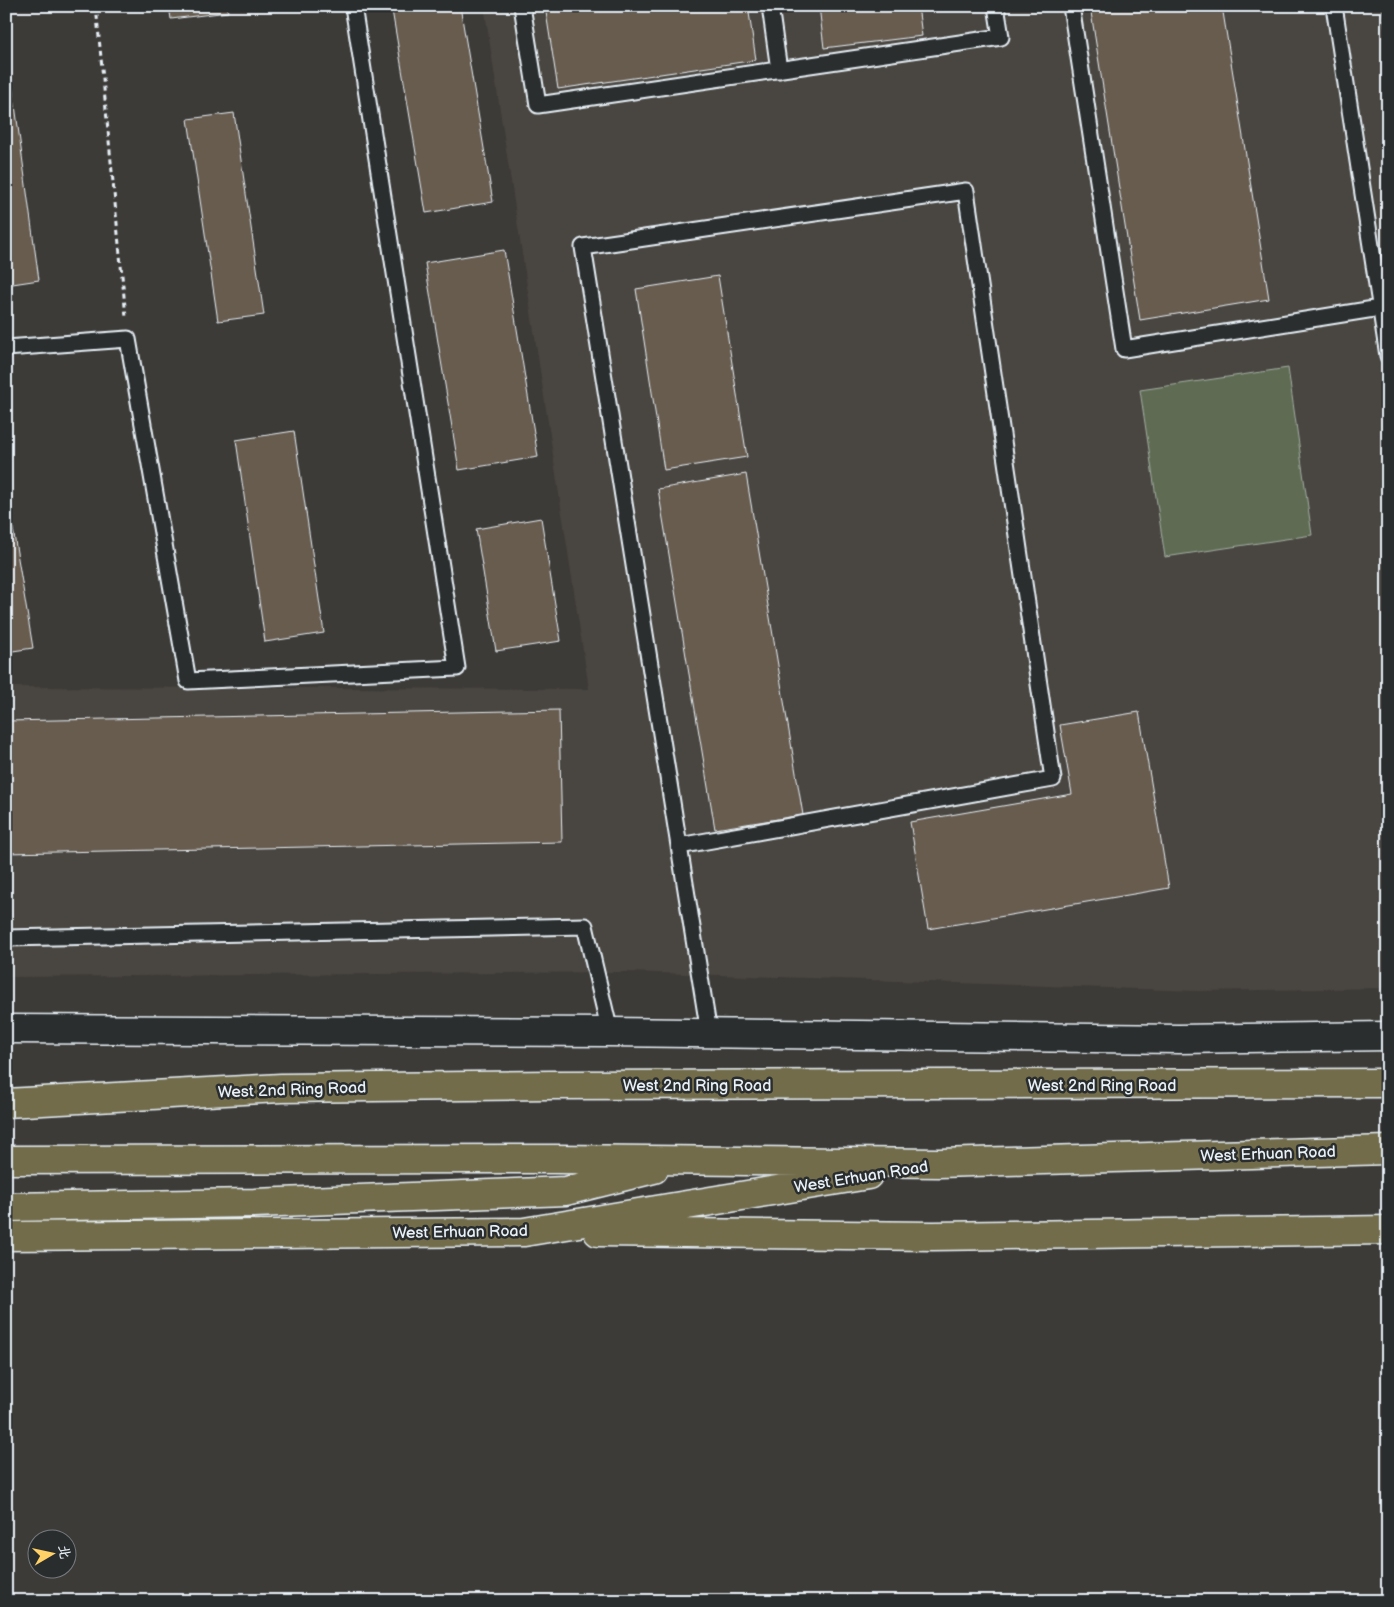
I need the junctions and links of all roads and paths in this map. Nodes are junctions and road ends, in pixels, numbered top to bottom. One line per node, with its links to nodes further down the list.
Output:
1 (96, 6): 10 (path)
2 (353, 6): 10 (lane)
3 (522, 6): 8 (lane)
4 (770, 6): 8 (lane)
5 (996, 6): 8 (lane)
6 (1071, 6): 9 (lane)
7 (1334, 6): 9 (lane)
8 (779, 70)
9 (1380, 308): 12 (lane)
10 (128, 339): 11 (lane)
11 (6, 348)
12 (1388, 356)
13 (678, 846): 13 (lane); 17 (lane)
14 (6, 938): 16 (lane)
15 (6, 1029): 16 (street)
16 (610, 1032): 17 (street)
17 (708, 1033): 18 (street)
18 (1388, 1036)
19 (1388, 1084): 20 (highway, West 2nd Ring Road)
20 (6, 1103)
21 (1388, 1150): 24 (highway, West Erhuan Road)
22 (6, 1160): 23 (highway, West Erhuan Road)
23 (693, 1160): 24 (highway, West Erhuan Road); 25 (highway)
24 (939, 1163): 27 (highway, West Erhuan Road)
25 (6, 1207)
26 (1388, 1230): 27 (highway)
27 (524, 1232): 28 (highway, West Erhuan Road)
28 (6, 1236)

